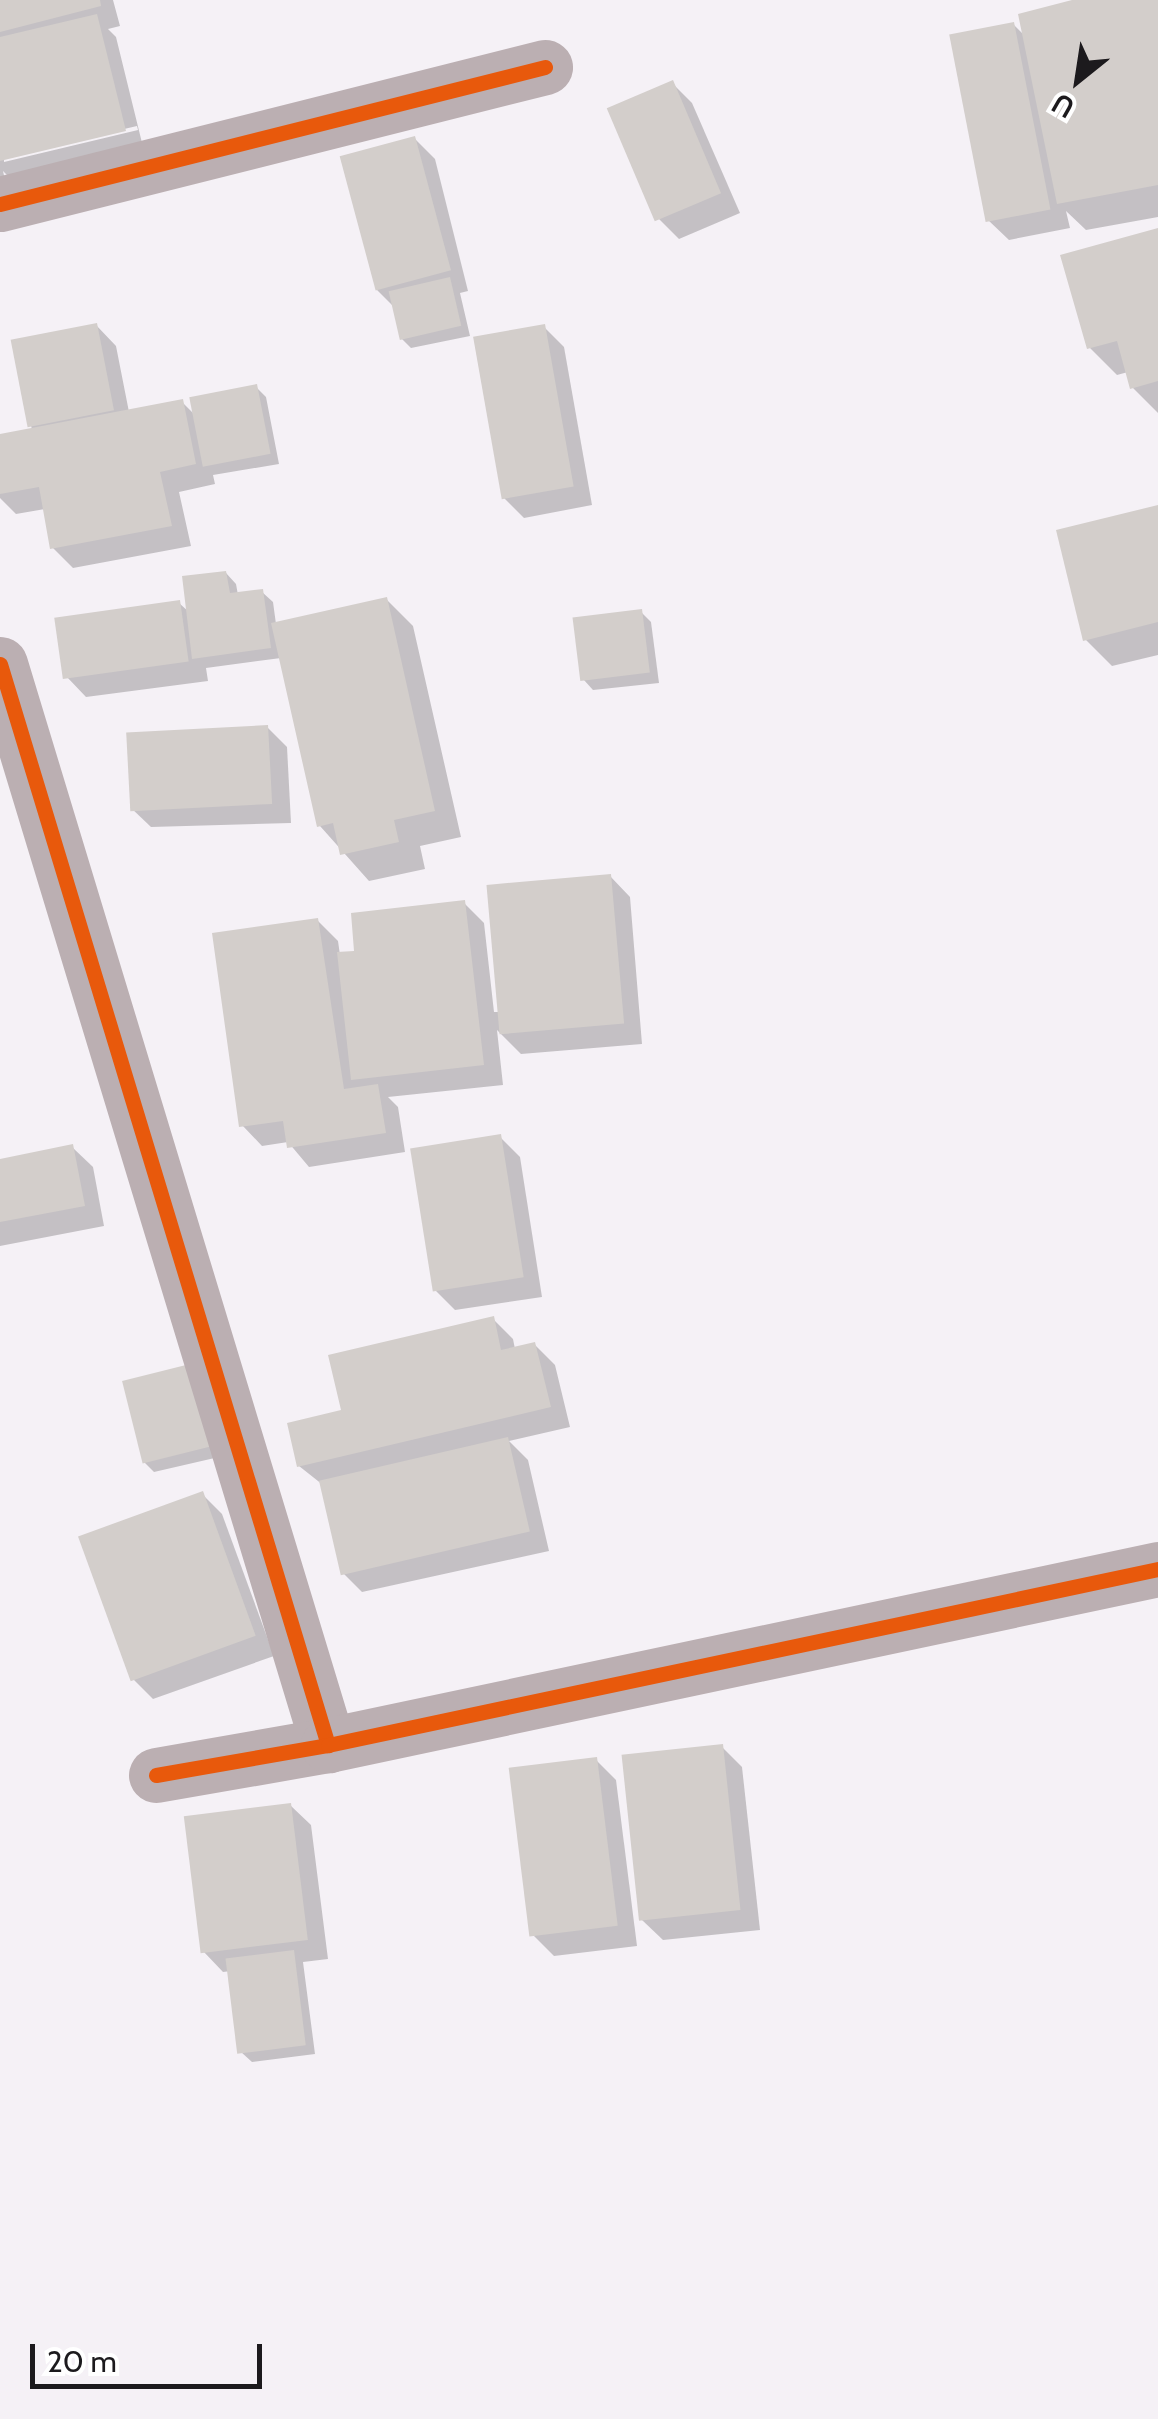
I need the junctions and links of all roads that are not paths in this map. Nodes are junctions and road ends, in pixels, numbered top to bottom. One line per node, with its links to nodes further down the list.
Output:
1 (545, 67): 2 (street)
2 (0, 204)
3 (0, 664): 5 (street)
4 (1158, 1569): 5 (street)
5 (328, 1745): 6 (street)
6 (156, 1775)

